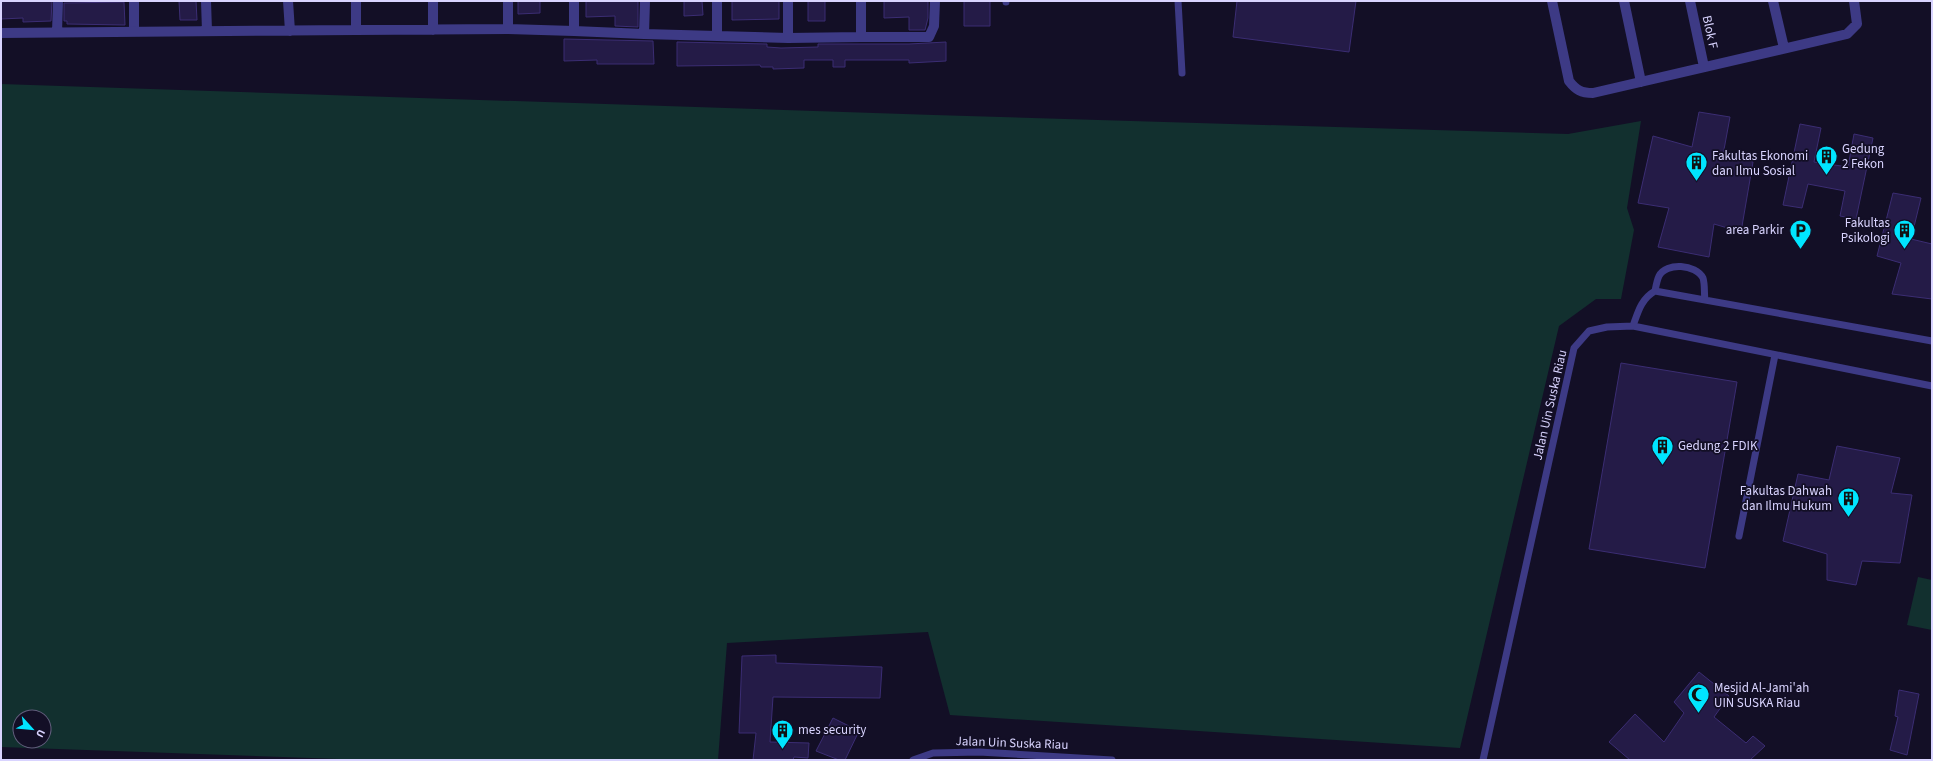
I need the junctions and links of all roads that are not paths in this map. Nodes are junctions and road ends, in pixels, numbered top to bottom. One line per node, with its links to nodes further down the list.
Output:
1 (58, 1): 26 (street)
2 (134, 1): 27 (street)
3 (206, 1): 23 (street)
4 (288, 1): 24 (street)
5 (356, 1): 21 (street)
6 (433, 1): 22 (street)
7 (508, 1): 20 (street)
8 (574, 1): 25 (street)
9 (645, 1): 29 (street)
10 (717, 1): 30 (street)
11 (788, 1): 32 (street)
12 (861, 1): 31 (street)
13 (935, 1): 31 (street)
14 (1178, 1): 35 (lane)
15 (1552, 1): 36 (street)
16 (1624, 1): 36 (street)
17 (1690, 1): 34 (street, Blok F)
18 (1773, 1): 33 (street)
19 (1854, 1): 33 (street)
20 (508, 29): 22 (street); 25 (street)
21 (356, 30): 22 (street); 24 (street)
22 (433, 30)
23 (206, 31): 24 (street); 27 (street)
24 (290, 31)
25 (574, 31): 29 (street)
26 (57, 32): 27 (street); 28 (street)
27 (134, 32)
28 (1, 33)
29 (644, 34): 30 (street)
30 (717, 36): 32 (street)
31 (861, 37): 32 (street)
32 (788, 38)
33 (1784, 48): 34 (street)
34 (1704, 68): 36 (street)
35 (1182, 73)
36 (1641, 82)
37 (1655, 291): 38 (lane); 38 (lane); 39 (lane)
38 (1705, 300): 40 (lane)
39 (1633, 326): 41 (lane, Jalan Uin Suska Riau); 47 (lane, Jalan Uin Suska Riau)
40 (1932, 341)
41 (1775, 355): 42 (lane, Jalan Uin Suska Riau); 43 (lane)
42 (1932, 386)
43 (1739, 536)
44 (1029, 757): 45 (lane, Jalan Uin Suska Riau); 46 (lane, Jalan Uin Suska Riau)
45 (913, 760)
46 (1112, 760)
47 (1484, 760)

